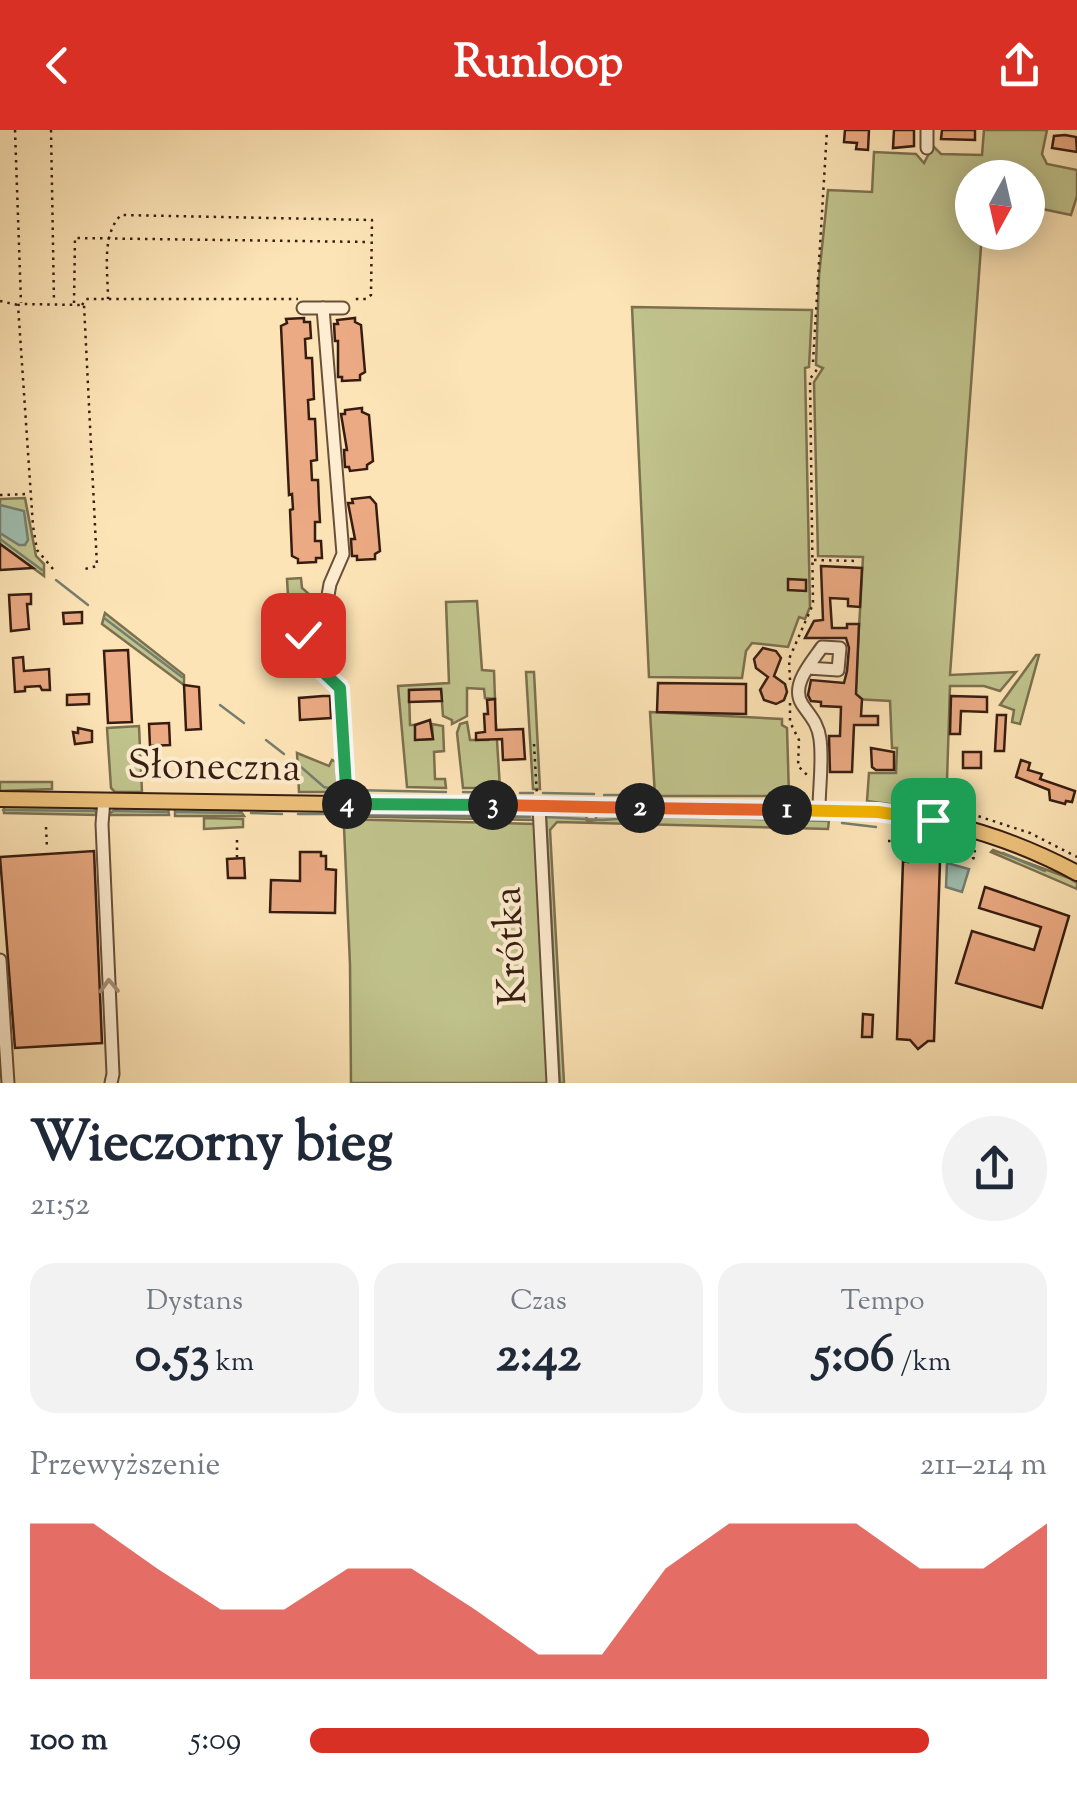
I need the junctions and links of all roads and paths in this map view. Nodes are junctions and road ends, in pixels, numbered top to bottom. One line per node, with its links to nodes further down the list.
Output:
1 (15, 130): 15 (path)
2 (51, 130): 10 (path)
3 (827, 130): 17 (path)
4 (927, 130): 5 (street)
5 (927, 148)
6 (108, 240): 7 (path); 7 (path); 8 (path); 11 (path)
7 (371, 242): 14 (path)
8 (108, 299): 12 (path); 13 (path)
9 (0, 302): 15 (path)
10 (54, 304): 11 (path); 15 (path)
11 (74, 304): 12 (path)
12 (82, 304): 23 (path)
13 (305, 304): 16 (street)
14 (344, 304): 16 (street)
15 (20, 305): 19 (path)
16 (323, 308): 31 (street)
17 (812, 362)
18 (818, 368): 21 (path)
19 (30, 494): 20 (path); 24 (path)
20 (0, 495)
21 (812, 560): 22 (path); 27 (path)
22 (857, 560)
23 (85, 569)
24 (54, 570)
25 (808, 668): 27 (street)
26 (534, 744): 30 (path)
27 (819, 785): 33 (street)
28 (0, 798): 29 (main road, Słoneczna)
29 (104, 800): 31 (main road, Słoneczna); 46 (street, one-way to 29)
30 (538, 802): 31 (main road, Słoneczna); 33 (main road, Słoneczna); 47 (street, Krótka)
31 (345, 804)
32 (950, 808): 40 (path)
33 (819, 810): 43 (main road, Słoneczna)
34 (46, 827): 38 (path)
35 (895, 833): 37 (path)
36 (236, 840): 41 (path)
37 (888, 840)
38 (47, 848)
39 (974, 850): 42 (path)
40 (1077, 857)
41 (237, 858)
42 (979, 860)
43 (1077, 873)
44 (0, 960): 45 (street)
45 (8, 1083)
46 (111, 1083)
47 (553, 1083)

